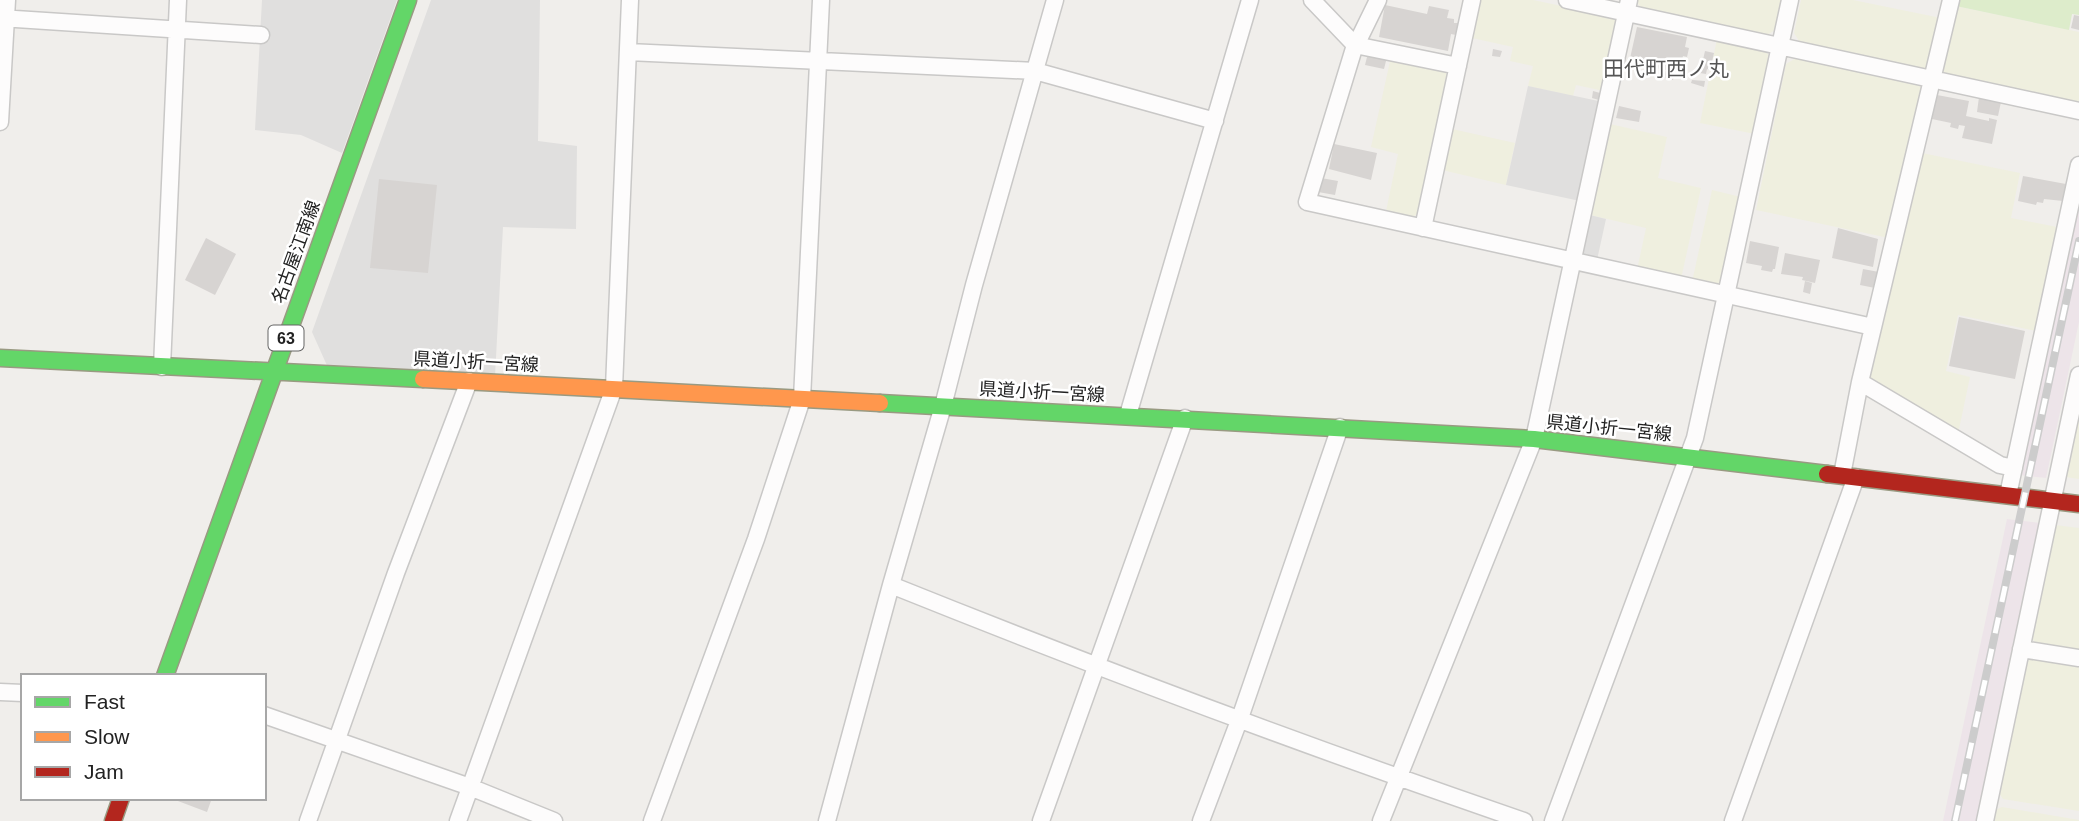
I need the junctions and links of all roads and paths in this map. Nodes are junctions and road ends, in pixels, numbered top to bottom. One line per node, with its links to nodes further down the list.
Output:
1 (7, 0): 15 (street)
2 (178, 0): 16 (street)
3 (408, 0): 35 (main road, 名古屋江南線 / 63)
4 (630, 0): 20 (street)
5 (821, 0): 21 (street)
6 (1055, 0): 23 (street)
7 (1250, 0): 26 (street)
8 (1312, 0): 18 (street)
9 (1378, 0): 18 (street)
10 (1472, 0): 22 (street)
11 (1567, 0): 14 (street)
12 (1790, 0): 19 (street)
13 (1951, 0): 24 (street)
14 (1627, 6): 19 (street); 30 (street)
15 (3, 18): 16 (street); 27 (street)
16 (176, 30): 17 (street); 34 (street)
17 (261, 35)
18 (1356, 45): 22 (street); 29 (street)
19 (1780, 46): 24 (street); 31 (street)
20 (628, 52): 21 (street); 39 (street)
21 (818, 62): 23 (street); 40 (street)
22 (1458, 66): 29 (street)
23 (1035, 71): 26 (street); 41 (street)
24 (1934, 80): 25 (street); 32 (street)
25 (2079, 111)
26 (1215, 121): 42 (street)
27 (0, 122)
28 (2079, 164): 47 (street)
29 (1423, 228): 30 (street)
30 (1572, 260): 31 (street); 45 (street)
31 (1726, 294): 32 (street); 46 (street)
32 (1873, 327): 38 (street)
33 (0, 358): 34 (main road, 県道小折一宮線)
34 (162, 367): 35 (main road, 県道小折一宮線)
35 (274, 372): 37 (main road, 県道小折一宮線); 56 (main road, 名古屋江南線 / 63)
36 (2079, 375): 50 (street)
37 (469, 381): 39 (main road, 県道小折一宮線); 61 (street)
38 (1860, 382): 47 (street); 48 (street)
39 (614, 388): 40 (main road, 県道小折一宮線); 63 (street)
40 (802, 399): 41 (main road, 県道小折一宮線); 69 (street)
41 (943, 406): 42 (main road, 県道小折一宮線); 52 (street)
42 (1128, 415): 43 (main road, 県道小折一宮線)
43 (1185, 418): 44 (main road, 県道小折一宮線); 55 (street)
44 (1340, 427): 45 (main road, 県道小折一宮線); 60 (street)
45 (1534, 439): 46 (main road, 県道小折一宮線); 62 (street)
46 (1688, 456): 48 (main road, 県道小折一宮線); 75 (street)
47 (2014, 468): 49 (street)
48 (1849, 476): 49 (main road, 県道小折一宮線); 76 (street)
49 (2008, 495): 50 (main road, 県道小折一宮線)
50 (2052, 501): 51 (main road, 県道小折一宮線); 53 (street)
51 (2079, 504)
52 (891, 585): 55 (street); 70 (street)
53 (2021, 649): 54 (street); 77 (street)
54 (2079, 658)
55 (1097, 668): 60 (street); 71 (street)
56 (166, 674)
57 (0, 692): 58 (street)
58 (21, 693)
59 (266, 716): 61 (street)
60 (1240, 718): 62 (street); 72 (street)
61 (337, 740): 63 (street); 66 (street)
62 (1398, 778): 73 (street); 74 (street)
63 (470, 787): 67 (street); 68 (street)
64 (120, 800): 65 (main road)
65 (113, 821)
66 (308, 821)
67 (458, 821)
68 (554, 821)
69 (652, 821)
70 (827, 821)
71 (1041, 821)
72 (1201, 821)
73 (1381, 821)
74 (1524, 821)
75 (1553, 821)
76 (1733, 821)
77 (1984, 821)

